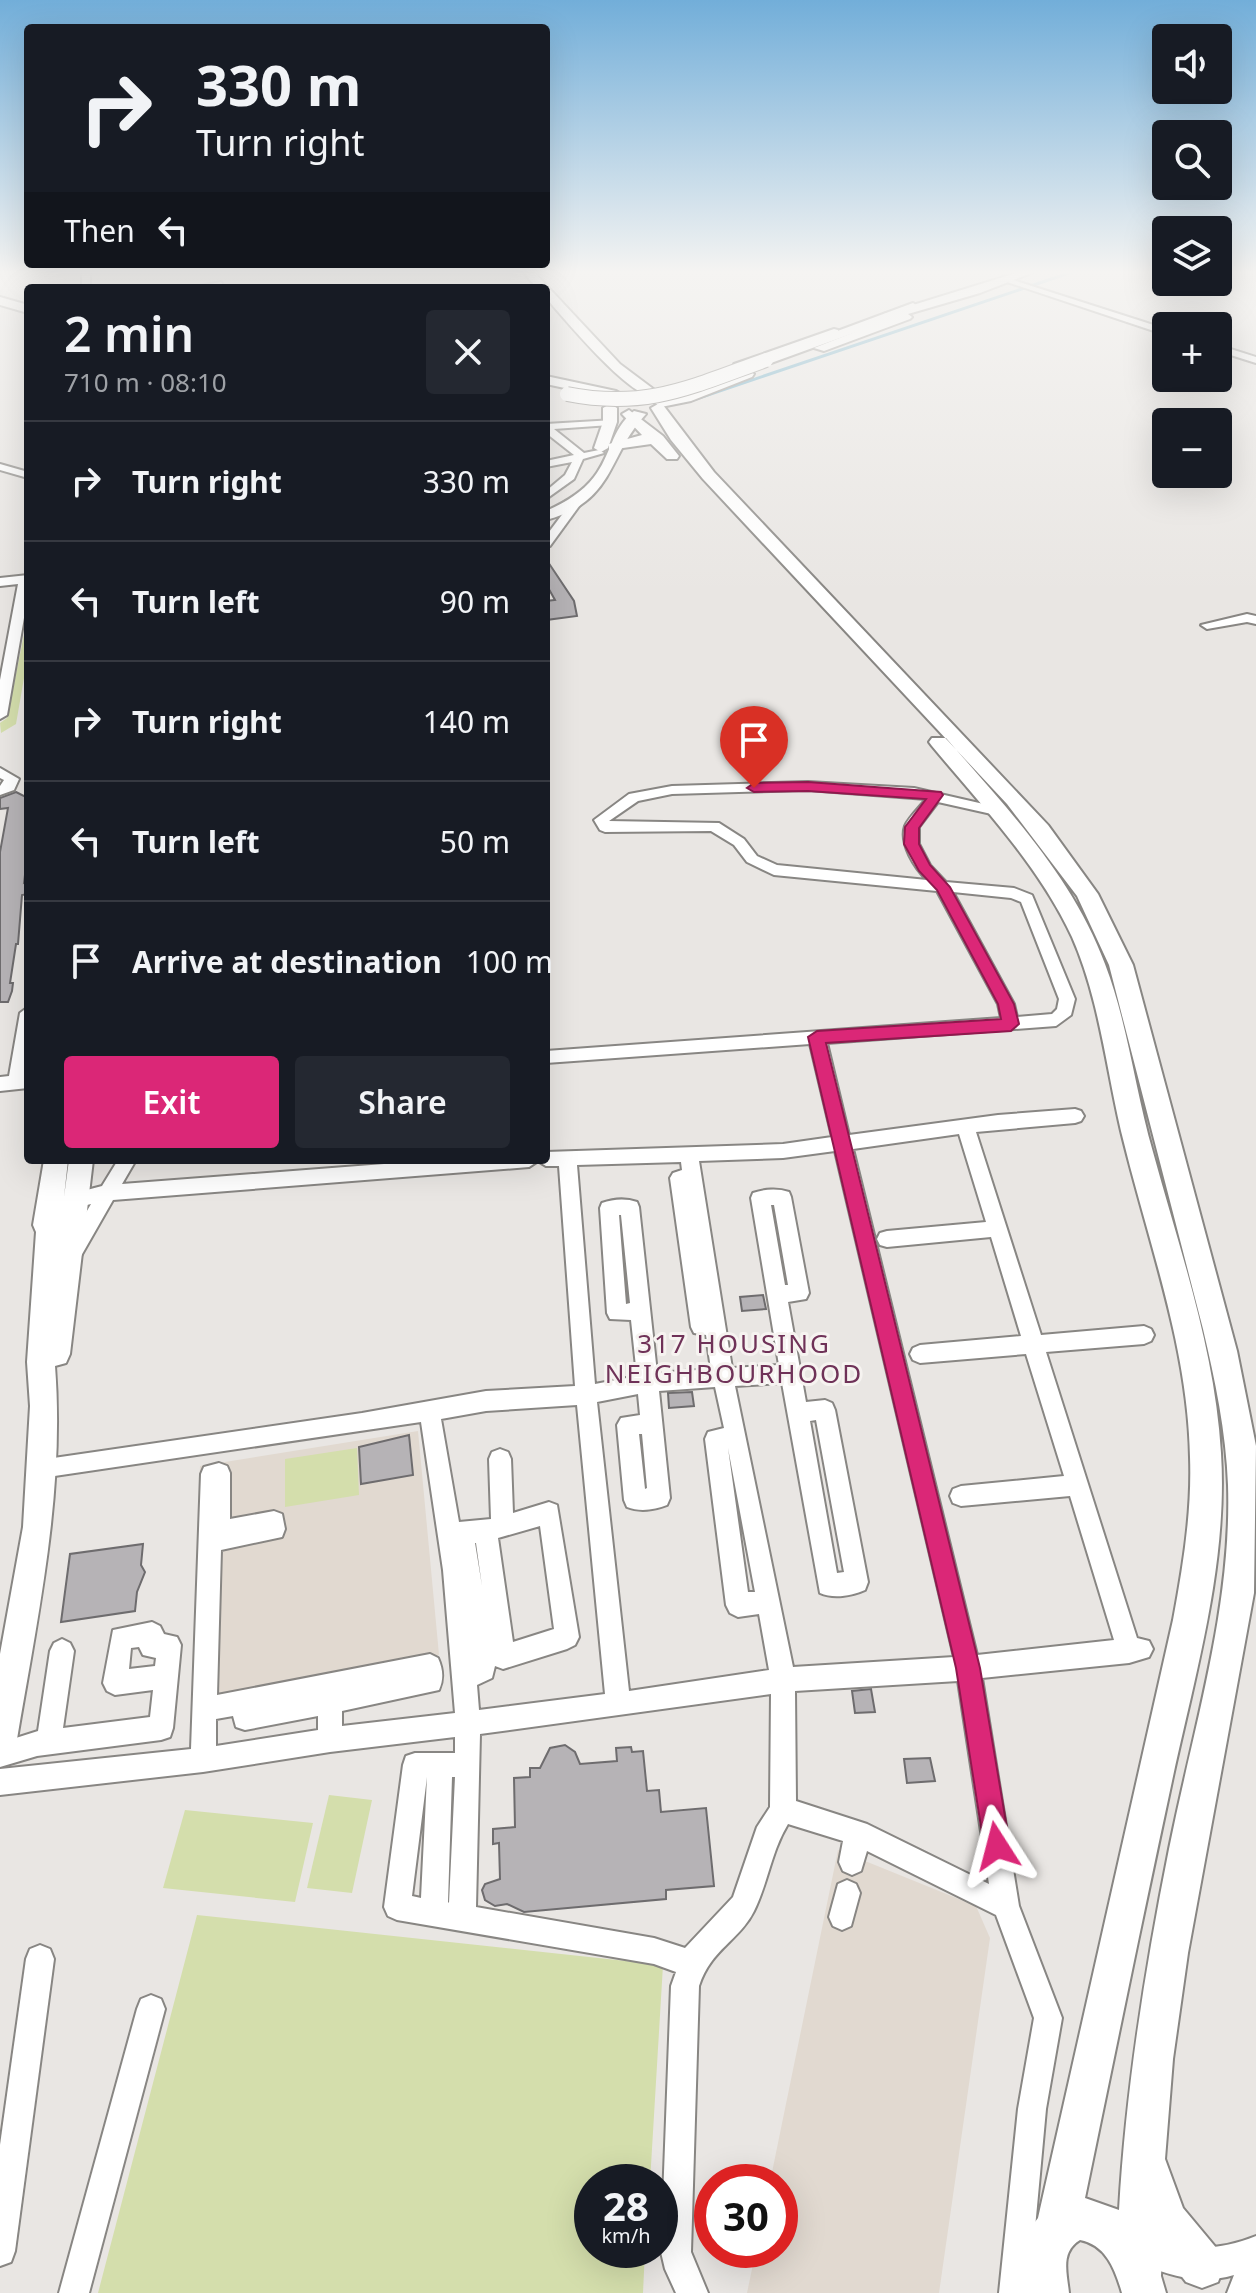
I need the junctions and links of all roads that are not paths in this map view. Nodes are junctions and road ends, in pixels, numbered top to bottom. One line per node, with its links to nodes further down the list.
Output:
1 (614, 378): 8 (main road)
2 (700, 378): 8 (main road)
3 (718, 378): 7 (highway, bridge)
4 (738, 378): 8 (main road)
5 (550, 381): 8 (highway)
6 (550, 390): 8 (highway)
7 (550, 391)
8 (631, 400): 9 (street); 11 (highway); 12 (main road); 13 (main road); 96 (highway)
9 (550, 427)
10 (550, 431): 14 (street)
11 (658, 439): 12 (highway); 30 (highway)
12 (614, 447): 20 (main road)
13 (599, 453): 14 (street); 19 (main road)
14 (580, 455): 15 (street); 18 (street)
15 (550, 459)
16 (0, 467): 17 (street)
17 (24, 474)
18 (550, 493)
19 (550, 504)
20 (550, 521)
21 (0, 582): 22 (street)
22 (24, 582)
23 (24, 583): 25 (street)
24 (24, 592): 28 (street)
25 (0, 594)
26 (1256, 622): 27 (street)
27 (1207, 625)
28 (0, 715)
29 (936, 795): 30 (street); 31 (street); 31 (street)
30 (996, 811): 99 (highway)
31 (943, 887): 32 (street); 32 (street)
32 (1011, 1024): 34 (street)
33 (24, 1034): 36 (street)
34 (817, 1037): 35 (street); 39 (street)
35 (550, 1057)
36 (15, 1082)
37 (1075, 1116): 38 (street)
38 (966, 1128): 39 (street); 49 (street)
39 (841, 1145): 40 (street); 73 (street)
40 (689, 1153): 41 (street); 58 (street)
41 (556, 1159): 60 (street)
42 (57, 1164): 48 (main road)
43 (80, 1164): 48 (main road)
44 (124, 1164): 47 (street)
45 (403, 1164): 46 (street)
46 (372, 1165): 47 (street)
47 (106, 1193): 48 (street); 51 (street)
48 (64, 1218): 51 (main road); 61 (main road)
49 (997, 1229): 50 (street); 55 (street)
50 (887, 1239)
51 (66, 1266): 61 (main road)
52 (777, 1294): 57 (street)
53 (640, 1311): 59 (street)
54 (1144, 1335): 55 (street)
55 (1033, 1343): 56 (street); 67 (street)
56 (920, 1354)
57 (790, 1373): 58 (street); 62 (street)
58 (723, 1378): 59 (street); 75 (street)
59 (646, 1383): 60 (street); 64 (street)
60 (586, 1395): 66 (street); 76 (street)
61 (44, 1406): 66 (main road)
62 (798, 1412): 62 (street)
63 (432, 1422): 70 (street)
64 (651, 1424)
65 (500, 1459): 69 (street)
66 (41, 1468): 81 (main road)
67 (1077, 1485): 68 (street); 73 (street)
68 (961, 1496)
69 (494, 1529): 69 (street); 70 (street)
70 (456, 1534): 78 (street)
71 (211, 1541): 77 (street)
72 (62, 1651): 80 (street)
73 (968, 1668): 75 (street); 90 (street)
74 (166, 1676): 80 (street)
75 (783, 1680): 76 (street); 87 (street)
76 (618, 1705): 78 (street)
77 (207, 1709): 79 (street); 83 (street)
78 (467, 1721): 79 (street); 85 (street)
79 (330, 1740): 83 (street)
80 (49, 1743): 82 (street)
81 (0, 1745)
82 (0, 1755)
83 (203, 1760): 86 (street)
84 (440, 1765): 85 (street); 91 (street); 91 (street)
85 (467, 1765): 92 (street)
86 (0, 1782)
87 (783, 1810): 88 (street); 94 (street)
88 (858, 1833): 89 (street); 90 (street)
89 (852, 1862)
90 (1006, 1906): 99 (street)
91 (434, 1914): 92 (street)
92 (462, 1920): 94 (street)
93 (40, 1959): 97 (street)
94 (691, 1964): 104 (street)
95 (151, 2009): 103 (street)
96 (1145, 2144): 101 (highway); 102 (highway)
97 (0, 2251)
98 (1256, 2251): 102 (street)
99 (1042, 2255): 101 (highway); 105 (street)
100 (1256, 2257): 106 (street)
101 (1136, 2262): 102 (street)
102 (1202, 2266)
103 (74, 2293)
104 (693, 2293)
105 (1014, 2293)
106 (1242, 2293)

